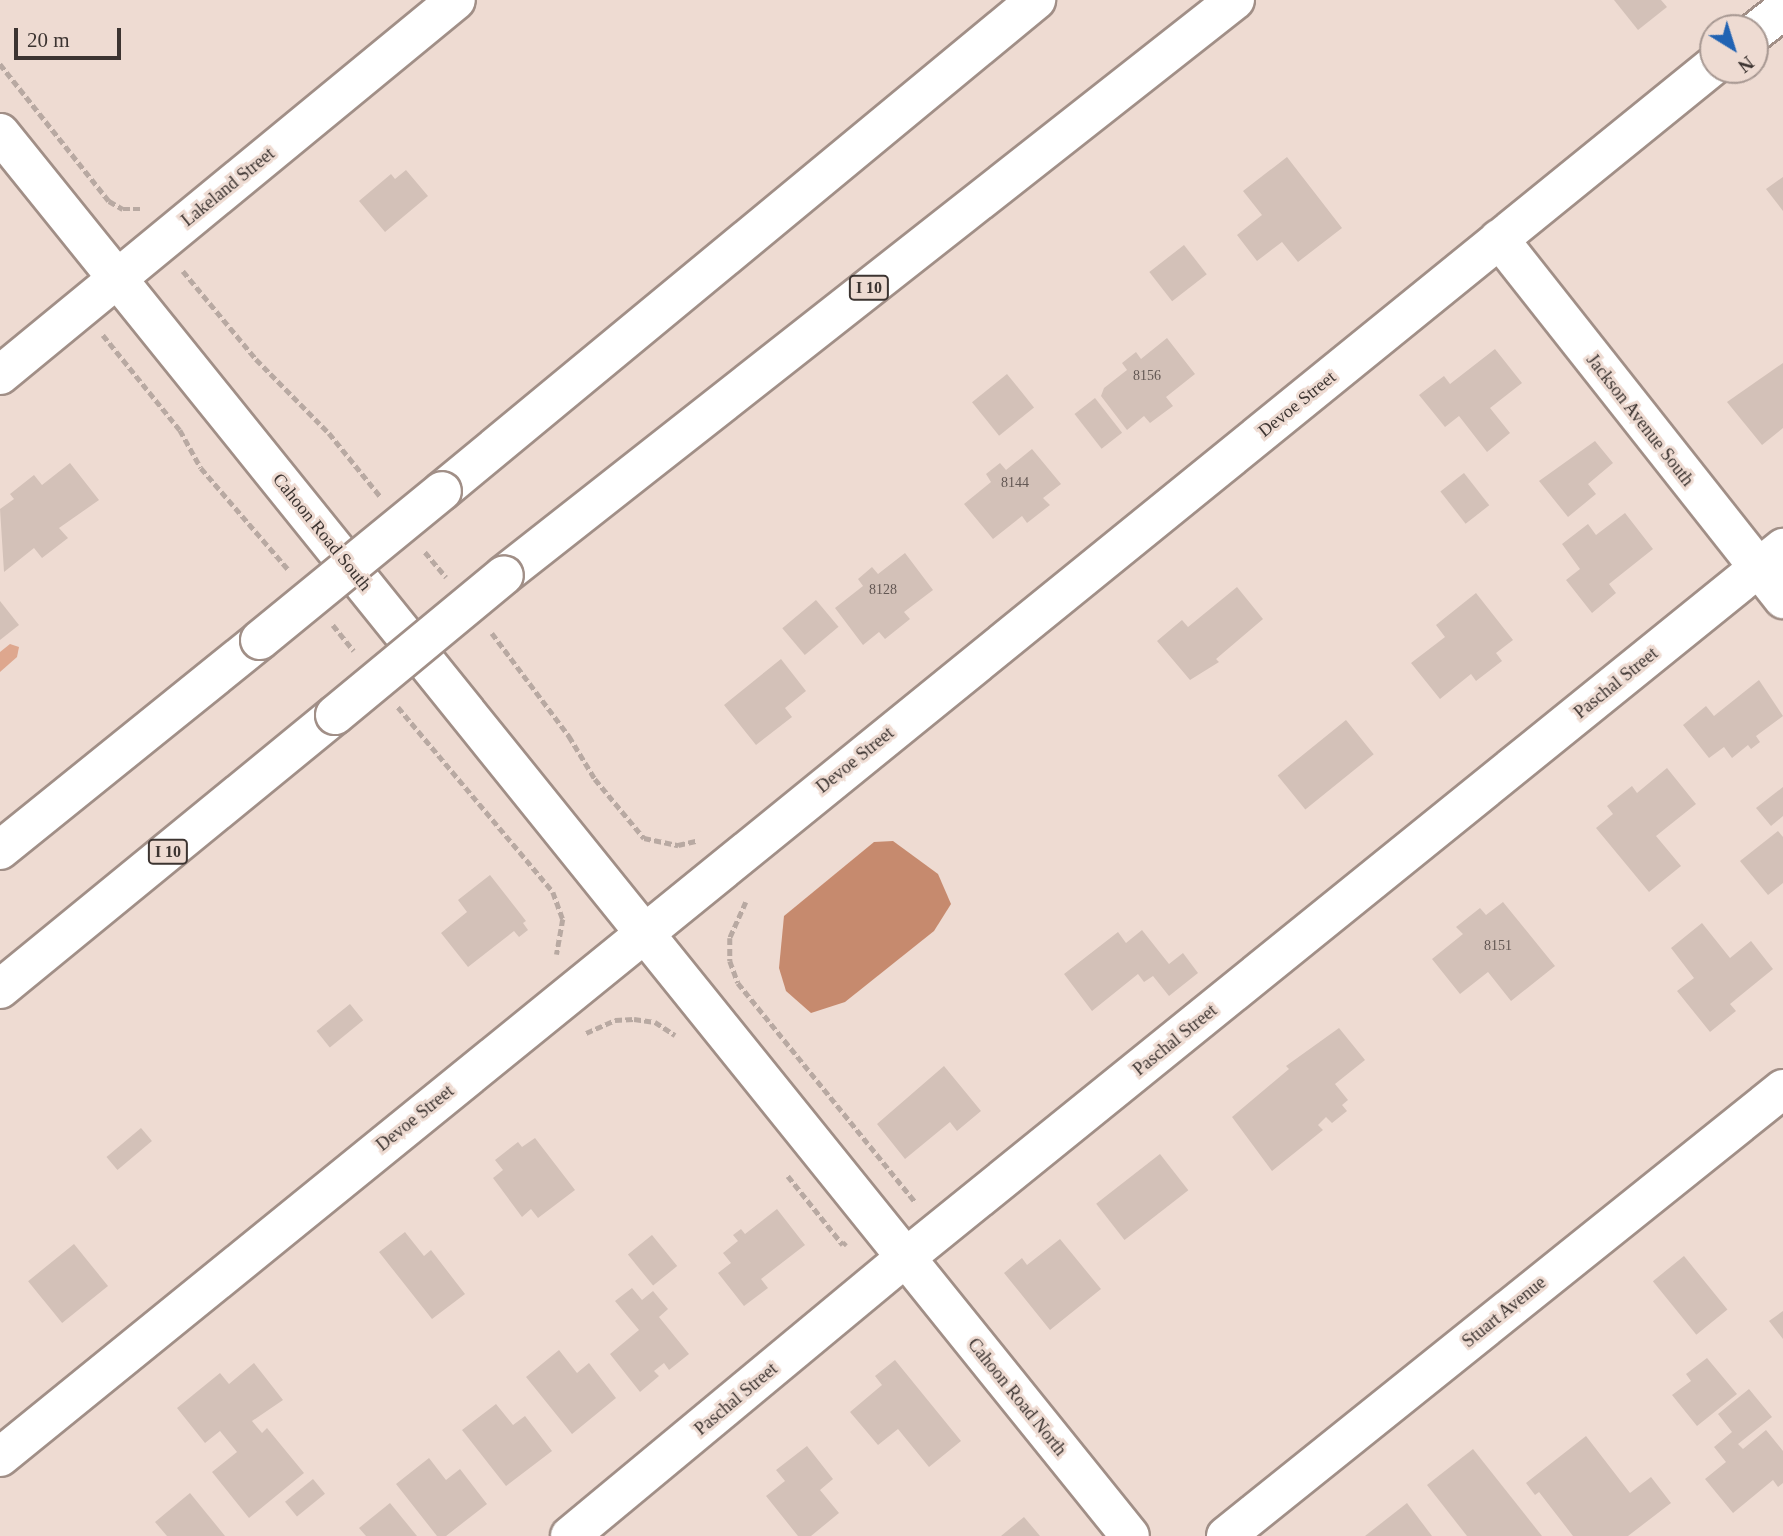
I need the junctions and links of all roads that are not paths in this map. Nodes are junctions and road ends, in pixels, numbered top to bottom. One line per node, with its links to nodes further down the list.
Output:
1 (456, 0): 9 (main road, Lakeland Street)
2 (1036, 0): 13 (main road, bridge)
3 (1235, 0): 15 (main road, I 10, bridge)
4 (1783, 10): 5 (main road)
5 (1769, 22)
6 (1699, 77): 8 (main road, Devoe Street)
7 (4, 146): 9 (main road, Cahoon Road South)
8 (1499, 239): 11 (main road, Jackson Avenue South); 14 (main road, Devoe Street)
9 (117, 277): 10 (main road, Lakeland Street); 14 (main road, Cahoon Road South)
10 (0, 375)
11 (1771, 558): 12 (main road, Jackson Avenue South); 17 (main road, Paschal Street)
12 (1783, 599)
13 (0, 850)
14 (645, 931): 17 (main road); 18 (main road, Devoe Street)
15 (0, 989)
16 (1783, 1089): 21 (main road, Stuart Avenue)
17 (904, 1259): 19 (main road, Paschal Street); 20 (main road, Cahoon Road North)
18 (0, 1457)
19 (570, 1536)
20 (1129, 1536)
21 (1226, 1536)

